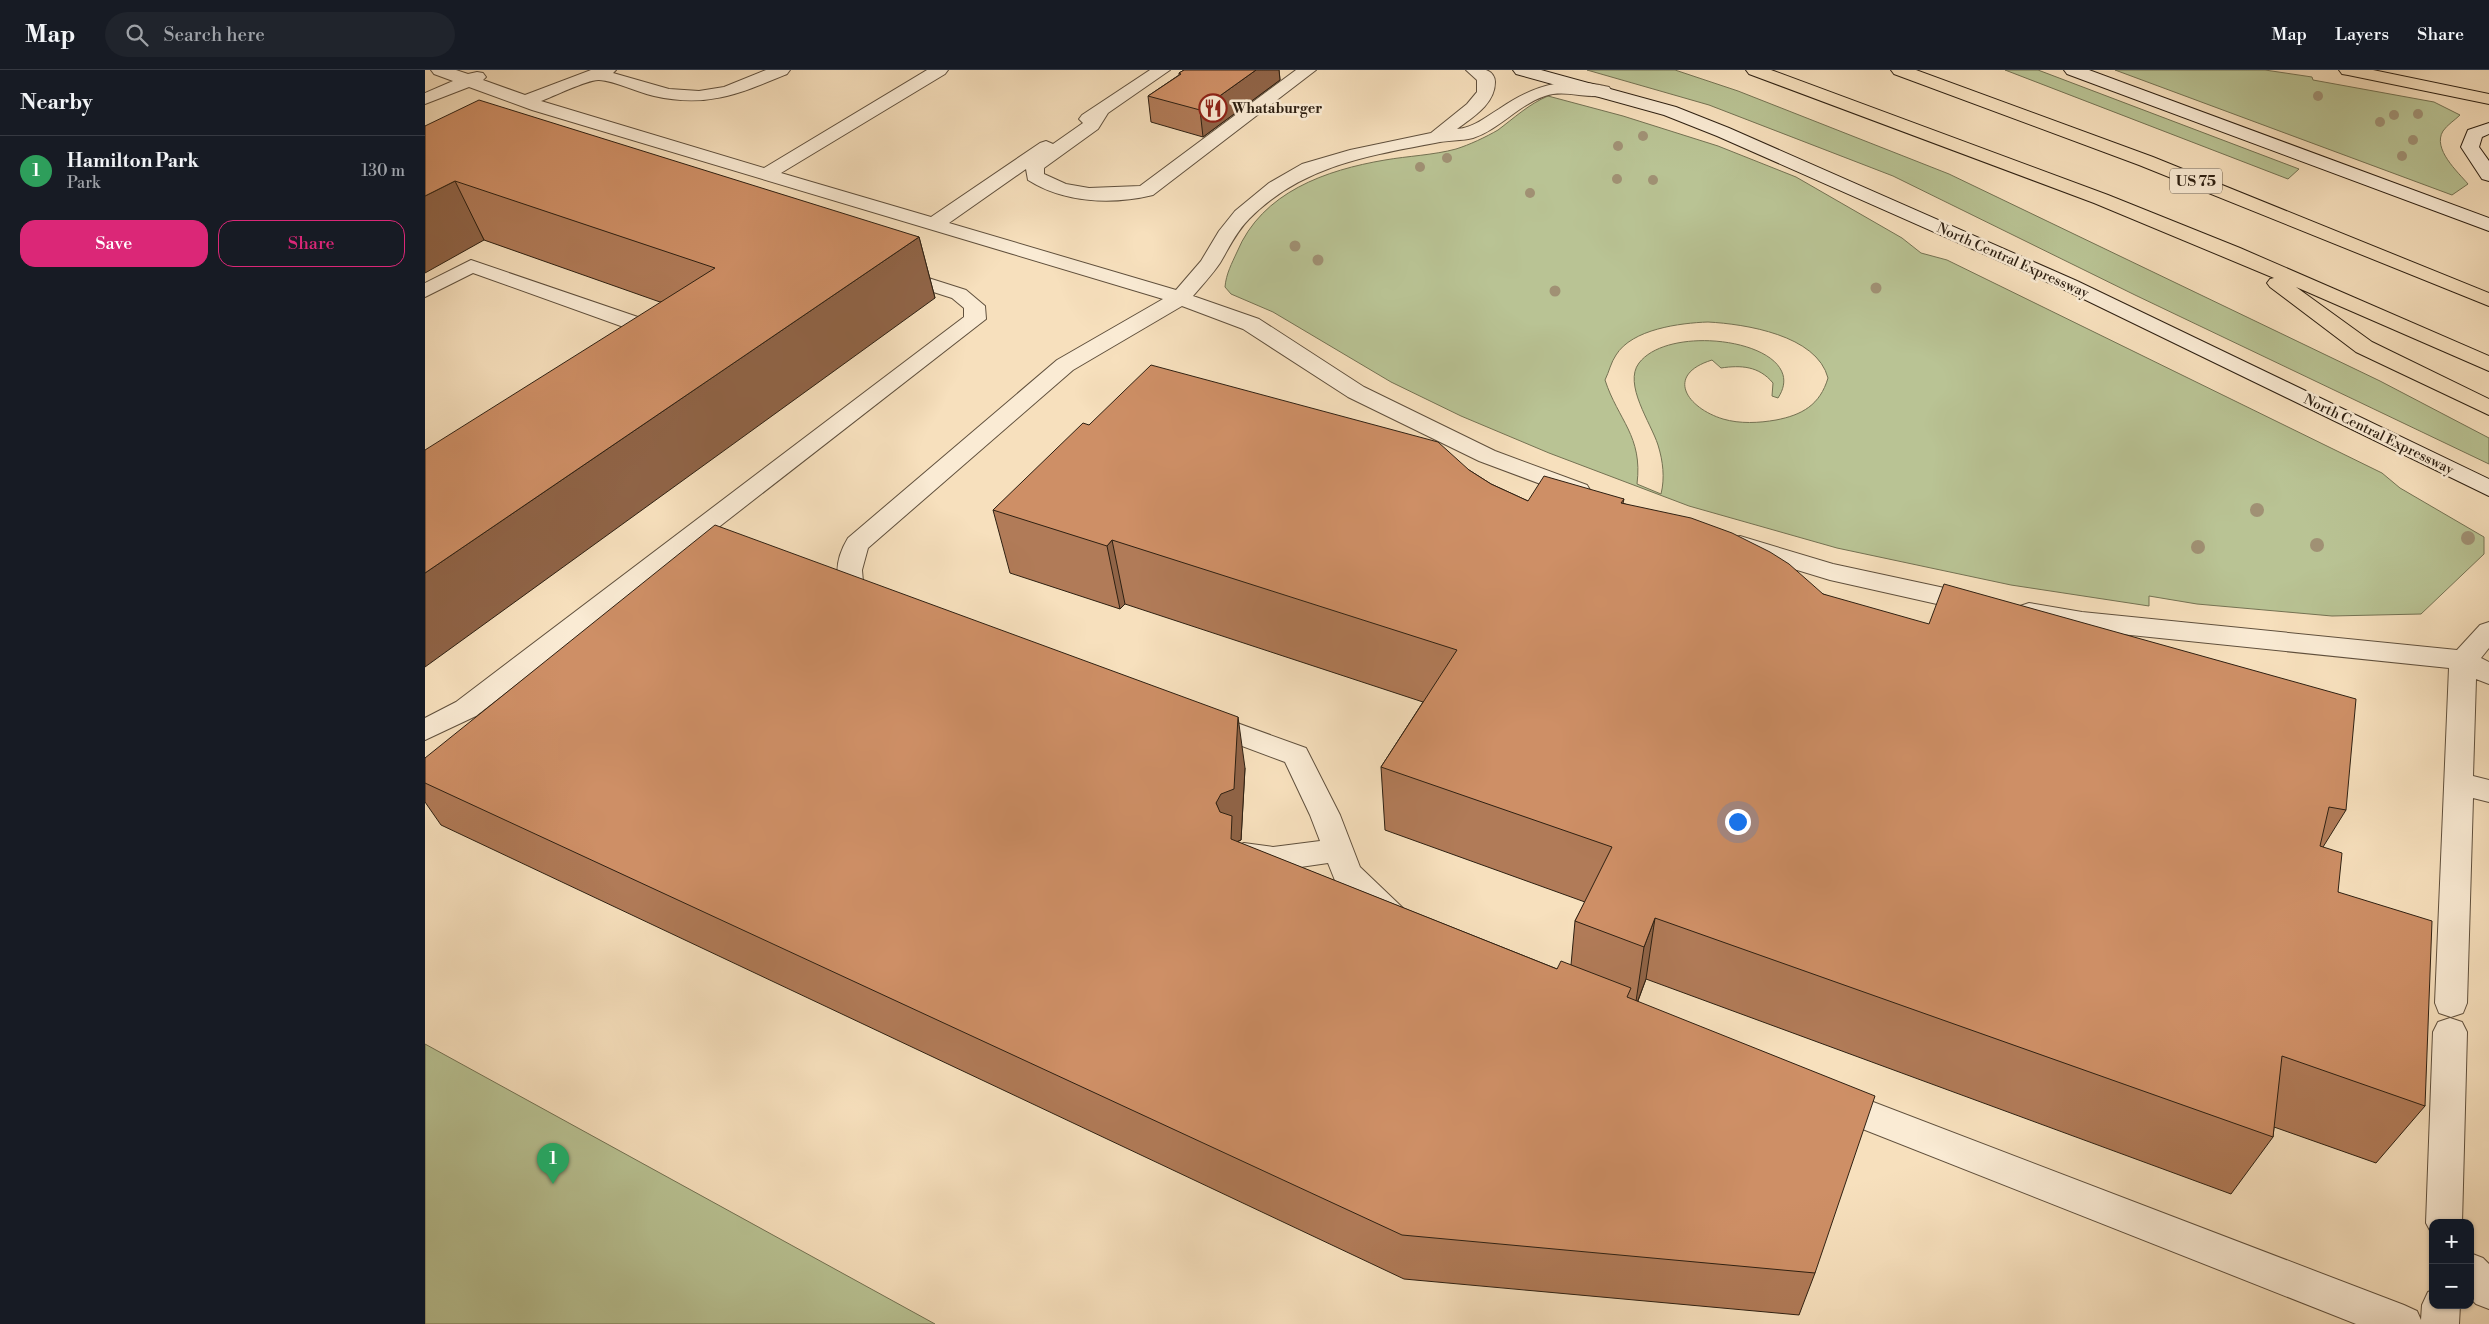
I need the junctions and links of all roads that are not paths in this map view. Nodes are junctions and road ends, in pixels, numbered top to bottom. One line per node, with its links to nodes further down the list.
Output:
1 (440, 70): 15 (main road)
2 (493, 70): 15 (main road)
3 (781, 70): 14 (main road)
4 (939, 70): 27 (main road)
5 (1161, 70): 21 (main road)
6 (1307, 70): 21 (main road)
7 (1475, 70): 25 (main road)
8 (1522, 70): 17 (main road, North Central Expressway)
9 (1755, 70): 31 (highway)
10 (1900, 70): 35 (highway, US 75)
11 (2073, 70): 30 (main road)
12 (2348, 70): 19 (highway)
13 (2426, 70): 16 (highway)
14 (602, 72): 20 (main road)
15 (469, 80): 18 (main road); 20 (main road)
16 (2489, 84)
17 (1603, 91): 25 (main road); 39 (main road, North Central Expressway)
18 (425, 99)
19 (2489, 99)
20 (531, 103): 22 (main road); 24 (main road)
21 (1102, 109): 29 (main road)
22 (514, 118)
23 (2489, 128): 28 (main road)
24 (635, 135): 26 (main road); 27 (main road)
25 (1437, 137): 34 (main road)
26 (612, 148)
27 (768, 173): 29 (main road)
28 (2489, 175)
29 (935, 223): 34 (main road)
30 (2489, 225)
31 (2233, 252): 37 (highway); 38 (highway)
32 (874, 267): 47 (main road)
33 (425, 291): 36 (main road)
34 (1180, 298): 40 (main road); 42 (main road)
35 (2489, 300)
36 (657, 356)
37 (2489, 364)
38 (2489, 408)
39 (2489, 488)
40 (1595, 496)
41 (1719, 538): 44 (main road)
42 (903, 610)
43 (2489, 631): 44 (main road)
44 (2463, 660): 45 (main road); 48 (main road)
45 (2489, 674)
46 (1174, 710): 50 (main road)
47 (425, 730)
48 (2460, 783): 49 (main road); 54 (main road)
49 (2489, 791)
50 (1339, 850): 51 (main road); 52 (main road)
51 (1241, 854)
52 (1417, 934)
53 (1812, 1093): 58 (main road)
54 (2444, 1219)
55 (2474, 1275): 56 (main road)
56 (2489, 1291)
57 (2441, 1309): 59 (main road)
58 (2404, 1324)
59 (2440, 1324)

